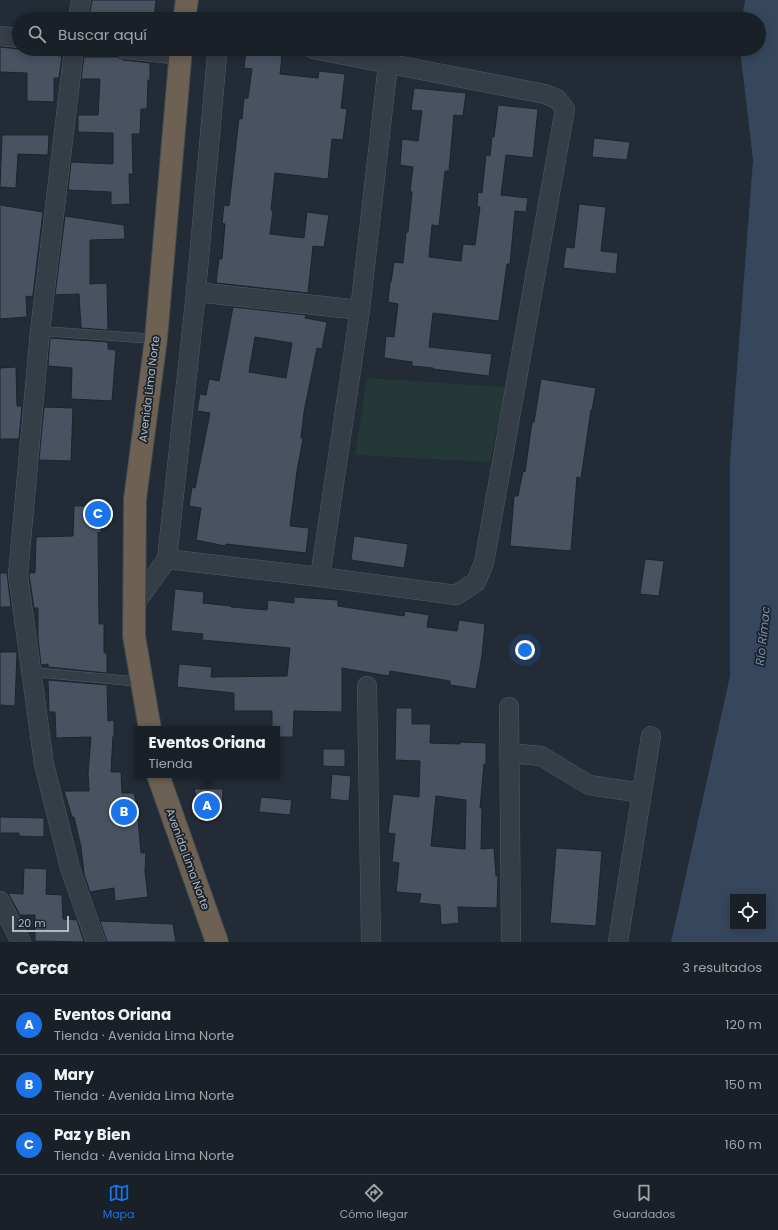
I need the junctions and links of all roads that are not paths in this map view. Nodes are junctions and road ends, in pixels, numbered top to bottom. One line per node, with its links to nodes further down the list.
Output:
1 (81, 0): 3 (street)
2 (186, 0): 4 (highway)
3 (79, 12)
4 (185, 12)
5 (0, 36): 6 (street)
6 (12, 37)
7 (73, 56): 14 (street)
8 (181, 56): 15 (highway, Avenida Lima Norte)
9 (217, 56): 12 (street)
10 (348, 56): 11 (street)
11 (388, 64): 13 (street); 17 (street)
12 (196, 292): 13 (street); 16 (street)
13 (360, 310): 17 (street)
14 (40, 330): 15 (lane); 19 (street)
15 (156, 339): 18 (highway, Avenida Lima Norte)
16 (167, 559): 17 (street); 18 (street)
17 (320, 577)
18 (134, 605): 20 (highway, Avenida Lima Norte)
19 (32, 672): 20 (lane); 30 (street)
20 (142, 682): 23 (highway, Avenida Lima Norte)
21 (367, 686): 32 (street)
22 (509, 708): 25 (street)
23 (149, 726)
24 (652, 736): 27 (street)
25 (510, 753): 27 (street); 33 (street)
26 (159, 778): 31 (highway, Avenida Lima Norte)
27 (642, 793): 34 (street)
28 (0, 901): 29 (street)
29 (21, 942)
30 (96, 942)
31 (217, 942)
32 (371, 942)
33 (511, 942)
34 (618, 942)

